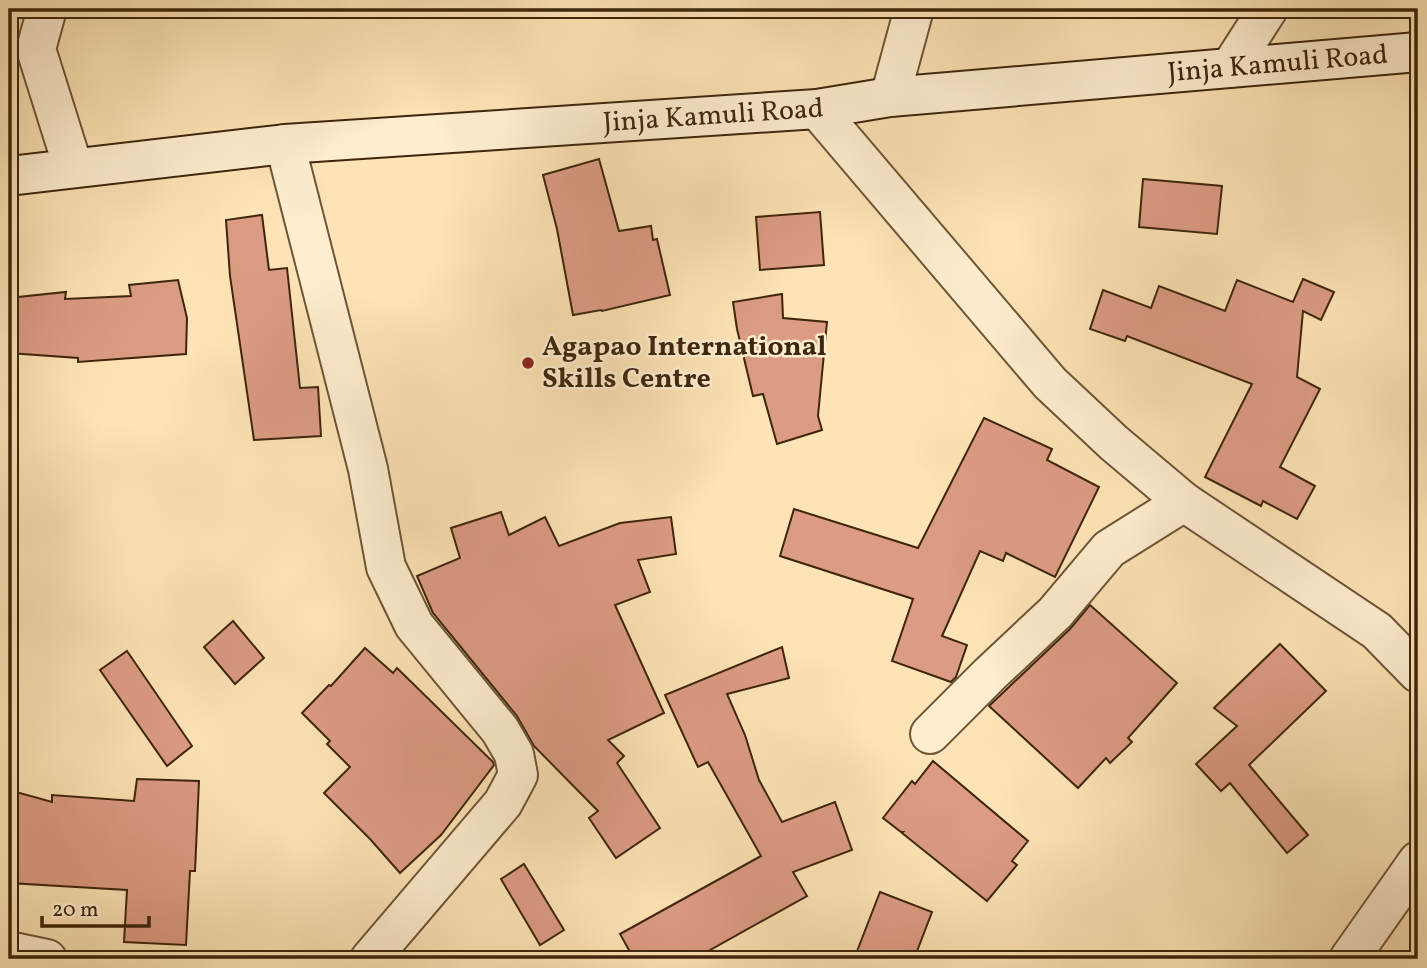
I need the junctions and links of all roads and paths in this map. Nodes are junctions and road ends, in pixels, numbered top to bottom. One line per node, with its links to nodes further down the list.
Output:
1 (47, 9): 9 (street)
2 (914, 9): 6 (street)
3 (1268, 9): 5 (street)
4 (1418, 52): 5 (street, Jinja Kamuli Road)
5 (1230, 68): 6 (street, Jinja Kamuli Road)
6 (890, 97): 7 (street, Jinja Kamuli Road)
7 (817, 109): 8 (street, Jinja Kamuli Road); 11 (street)
8 (285, 144): 9 (street, Jinja Kamuli Road); 17 (street)
9 (73, 167): 10 (street, Jinja Kamuli Road)
10 (9, 176)
11 (1184, 502): 12 (street); 13 (street)
12 (1418, 673)
13 (930, 734)
14 (1418, 861): 18 (street)
15 (9, 951): 16 (street)
16 (47, 959)
17 (370, 959)
18 (1349, 959)

